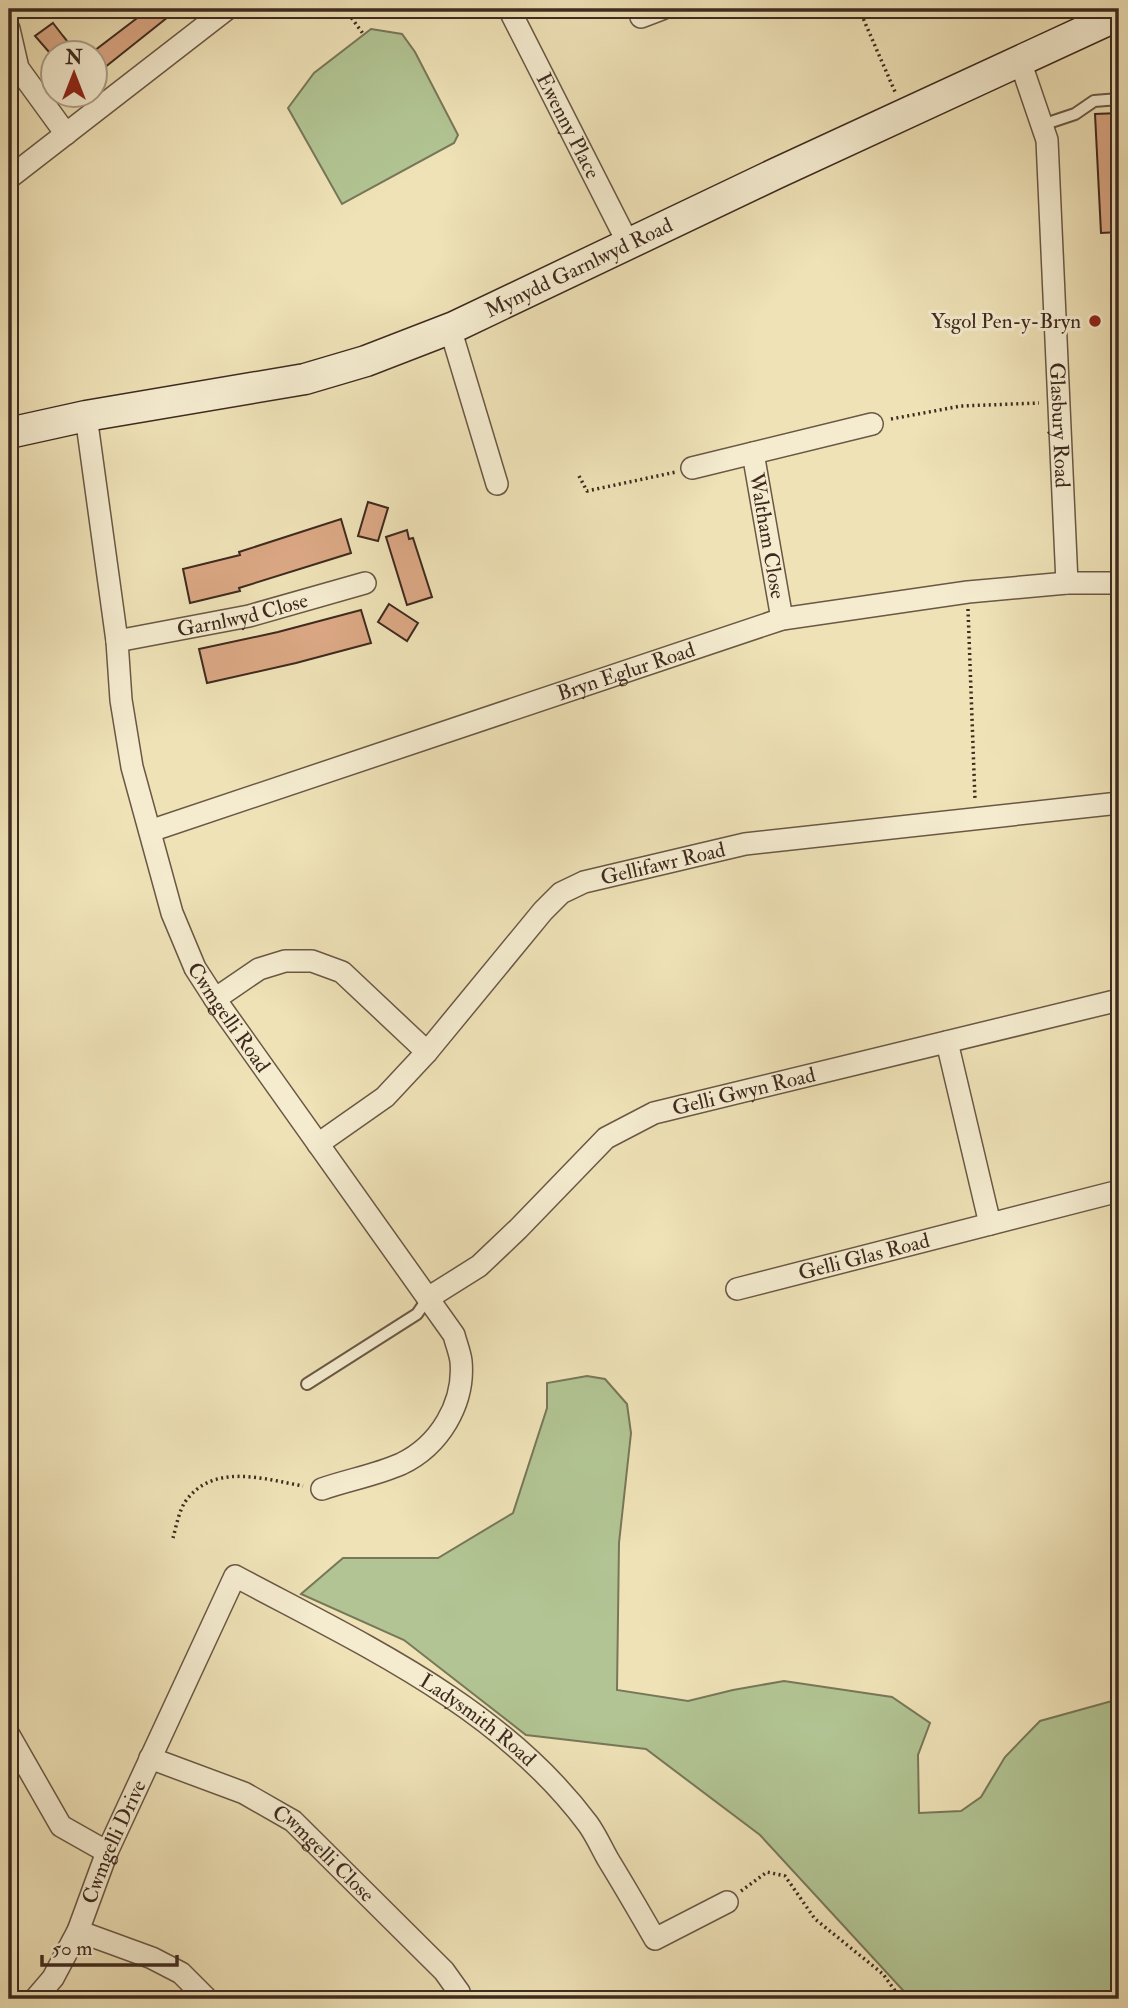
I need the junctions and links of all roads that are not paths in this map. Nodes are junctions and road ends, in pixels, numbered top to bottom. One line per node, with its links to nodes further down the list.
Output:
1 (227, 9): 10 (street)
2 (509, 9): 12 (street, Ewenny Place)
3 (662, 9): 5 (street)
4 (1119, 15): 7 (street, Mynydd Garnlwyd Road)
5 (641, 17)
6 (9, 29): 10 (street)
7 (1020, 61): 9 (street, Glasbury Road); 12 (street, Mynydd Garnlwyd Road)
8 (1119, 99): 9 (lane)
9 (1042, 125): 21 (street, Glasbury Road)
10 (66, 134): 11 (street)
11 (9, 178)
12 (628, 243): 13 (street, Mynydd Garnlwyd Road)
13 (450, 328): 14 (street, Mynydd Garnlwyd Road); 19 (street)
14 (86, 415): 16 (street, Mynydd Garnlwyd Road); 24 (street, Cwmgelli Road)
15 (872, 424): 17 (street, Waltham Close)
16 (9, 433)
17 (753, 453): 18 (street, Waltham Close); 23 (street, Waltham Close)
18 (692, 468)
19 (497, 484)
20 (365, 583): 24 (street, Garnlwyd Close)
21 (1067, 583): 22 (street, Bryn Eglur Road); 23 (street, Bryn Eglur Road)
22 (1119, 583)
23 (782, 619): 26 (street, Bryn Eglur Road)
24 (117, 641): 26 (street, Cwmgelli Road)
25 (1119, 803): 30 (street, Gellifawr Road)
26 (150, 831): 27 (street, Cwmgelli Road)
27 (215, 999): 30 (street); 31 (street, Cwmgelli Road)
28 (1119, 1000): 29 (street, Gelli Gwyn Road)
29 (947, 1042): 33 (street); 35 (street, Gelli Gwyn Road)
30 (427, 1052): 31 (street, Gellifawr Road)
31 (318, 1144): 35 (street, Cwmgelli Road)
32 (1119, 1191): 33 (street, Gelli Glas Road)
33 (990, 1224): 34 (street, Gelli Glas Road)
34 (737, 1289)
35 (428, 1298): 36 (lane); 37 (street, Cwmgelli Road)
36 (307, 1384)
37 (322, 1489)
38 (235, 1576): 40 (street, Cwmgelli Drive); 42 (street, Ladysmith Road)
39 (9, 1735): 41 (street)
40 (150, 1758): 41 (street, Cwmgelli Drive); 46 (street, Cwmgelli Close)
41 (107, 1852): 43 (street, Cwmgelli Drive)
42 (727, 1902)
43 (78, 1931): 44 (street, Cwmgelli Drive); 45 (street)
44 (35, 1999)
45 (207, 1999)
46 (461, 1999)

